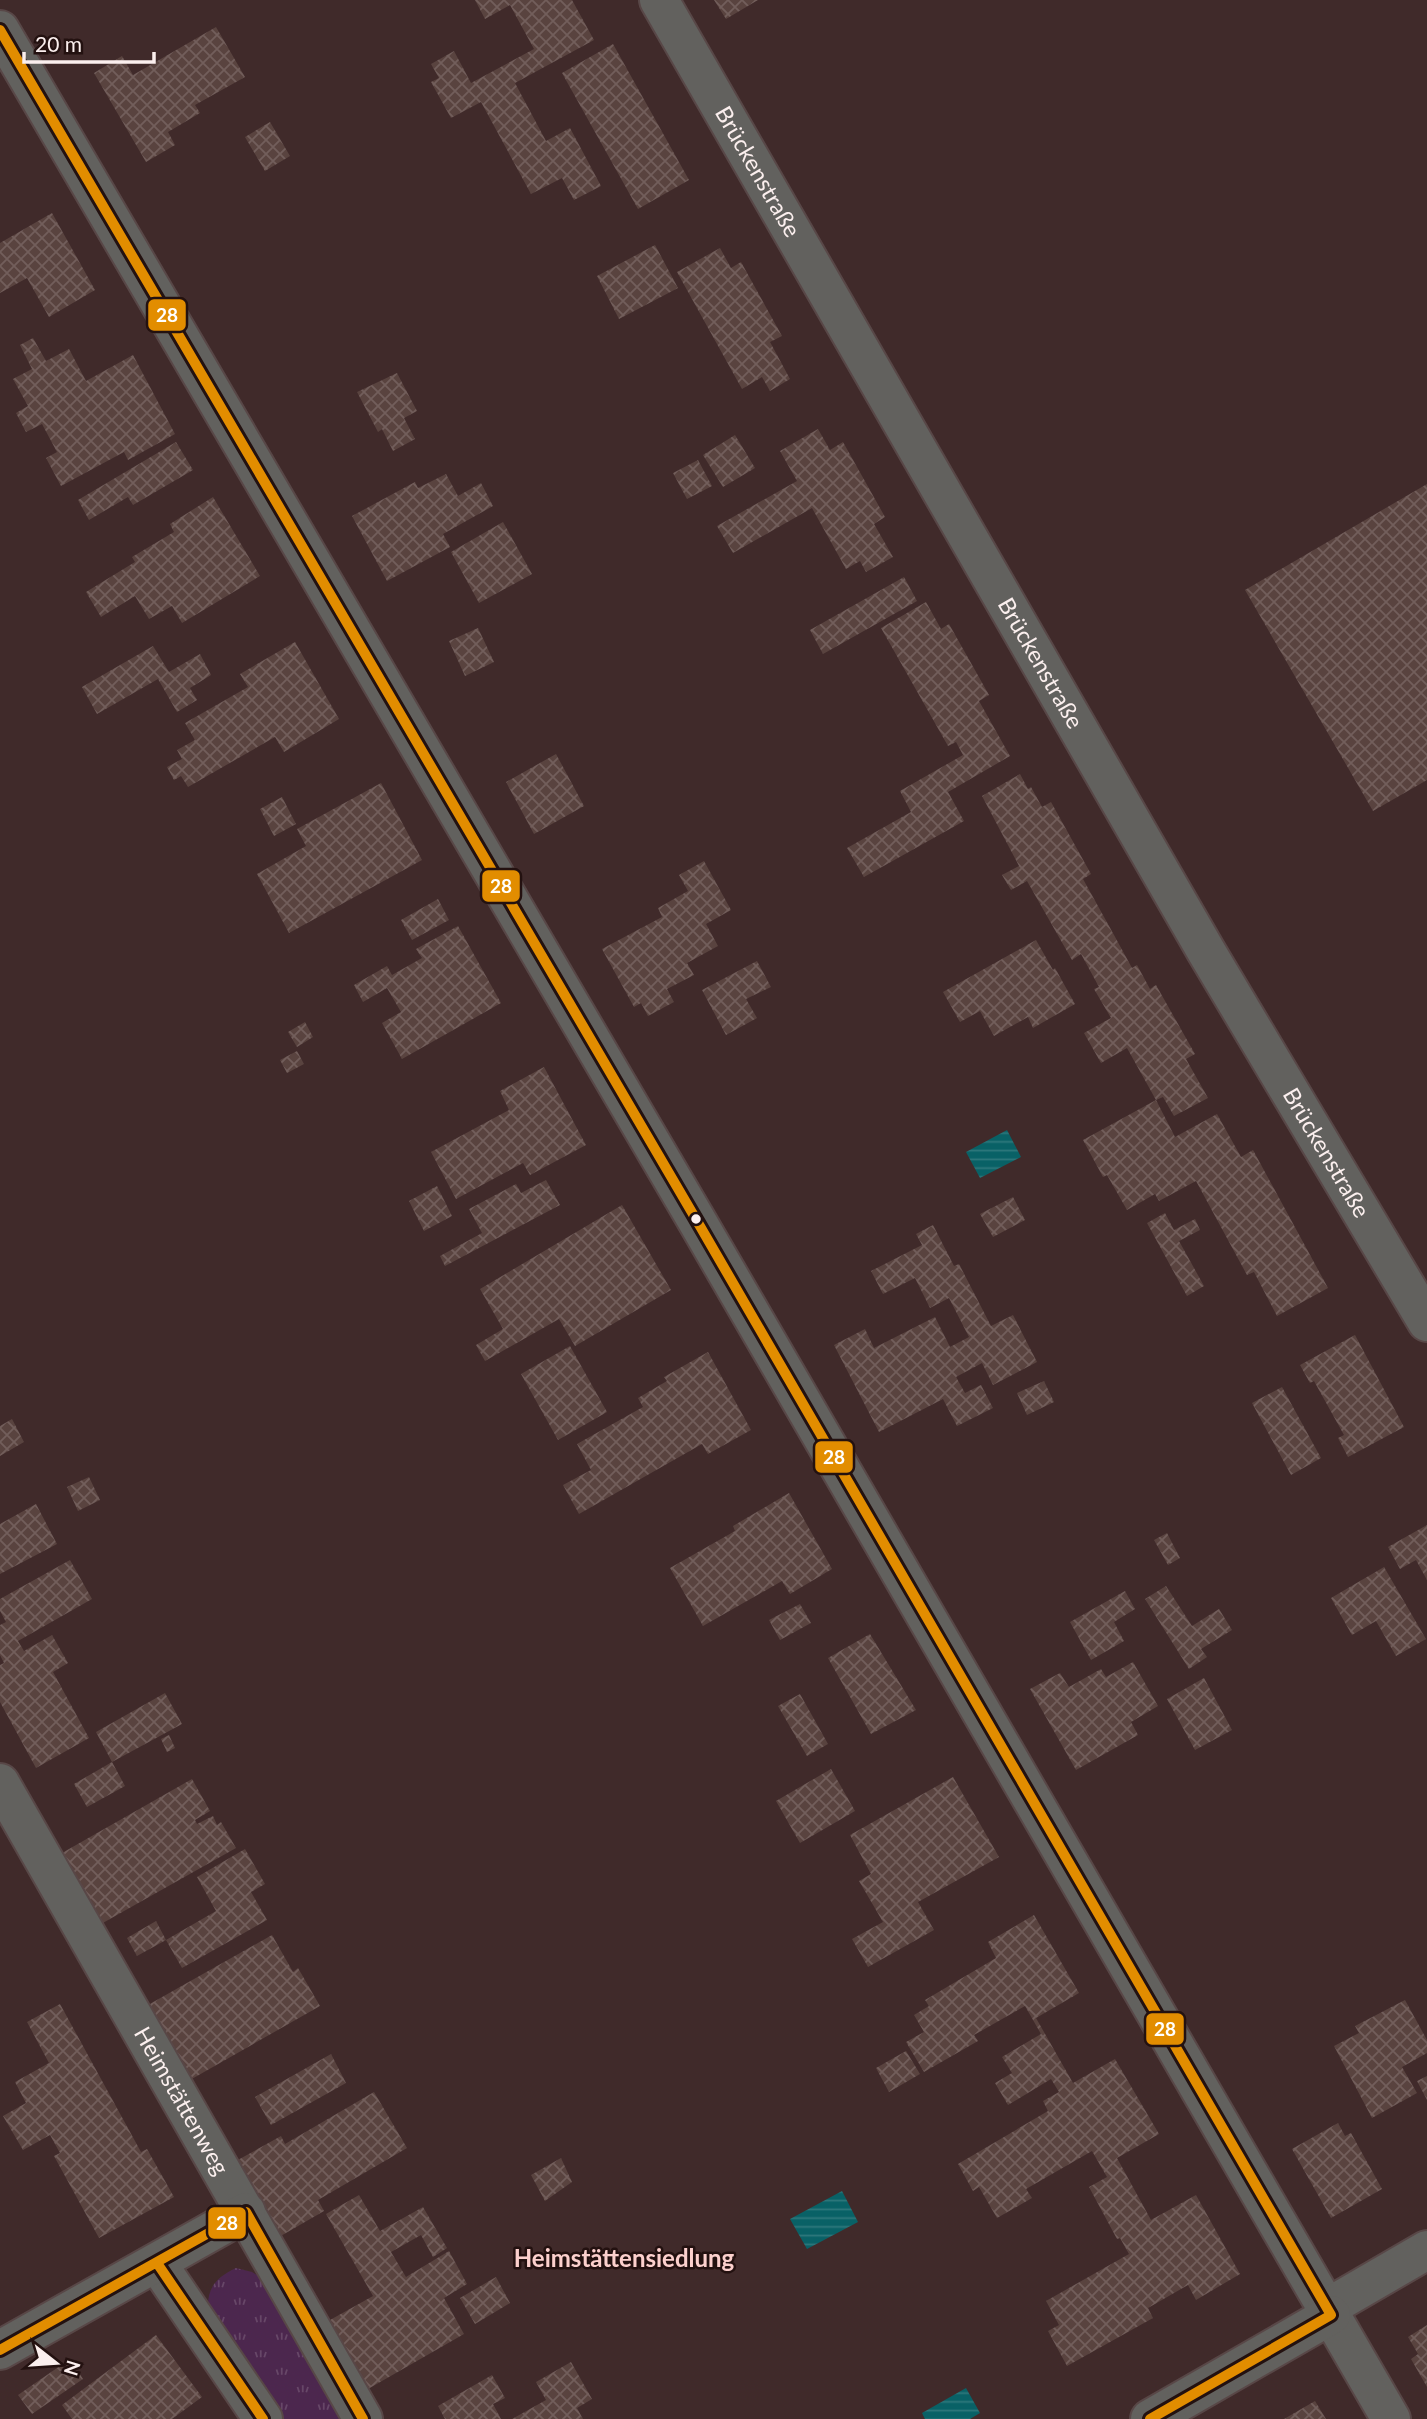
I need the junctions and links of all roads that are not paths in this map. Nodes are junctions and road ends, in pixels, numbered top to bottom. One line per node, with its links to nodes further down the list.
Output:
1 (659, 0): 3 (street, Brückenstraße)
2 (0, 30): 8 (street)
3 (1427, 1322)
4 (0, 1783): 5 (street, Heimstättenweg)
5 (246, 2212): 7 (street); 11 (street, Heimstättenweg)
6 (1427, 2250): 8 (street)
7 (157, 2263): 9 (street); 10 (street)
8 (1329, 2311): 12 (street); 13 (street)
9 (0, 2350)
10 (262, 2419)
11 (363, 2419)
12 (1150, 2419)
13 (1391, 2419)

